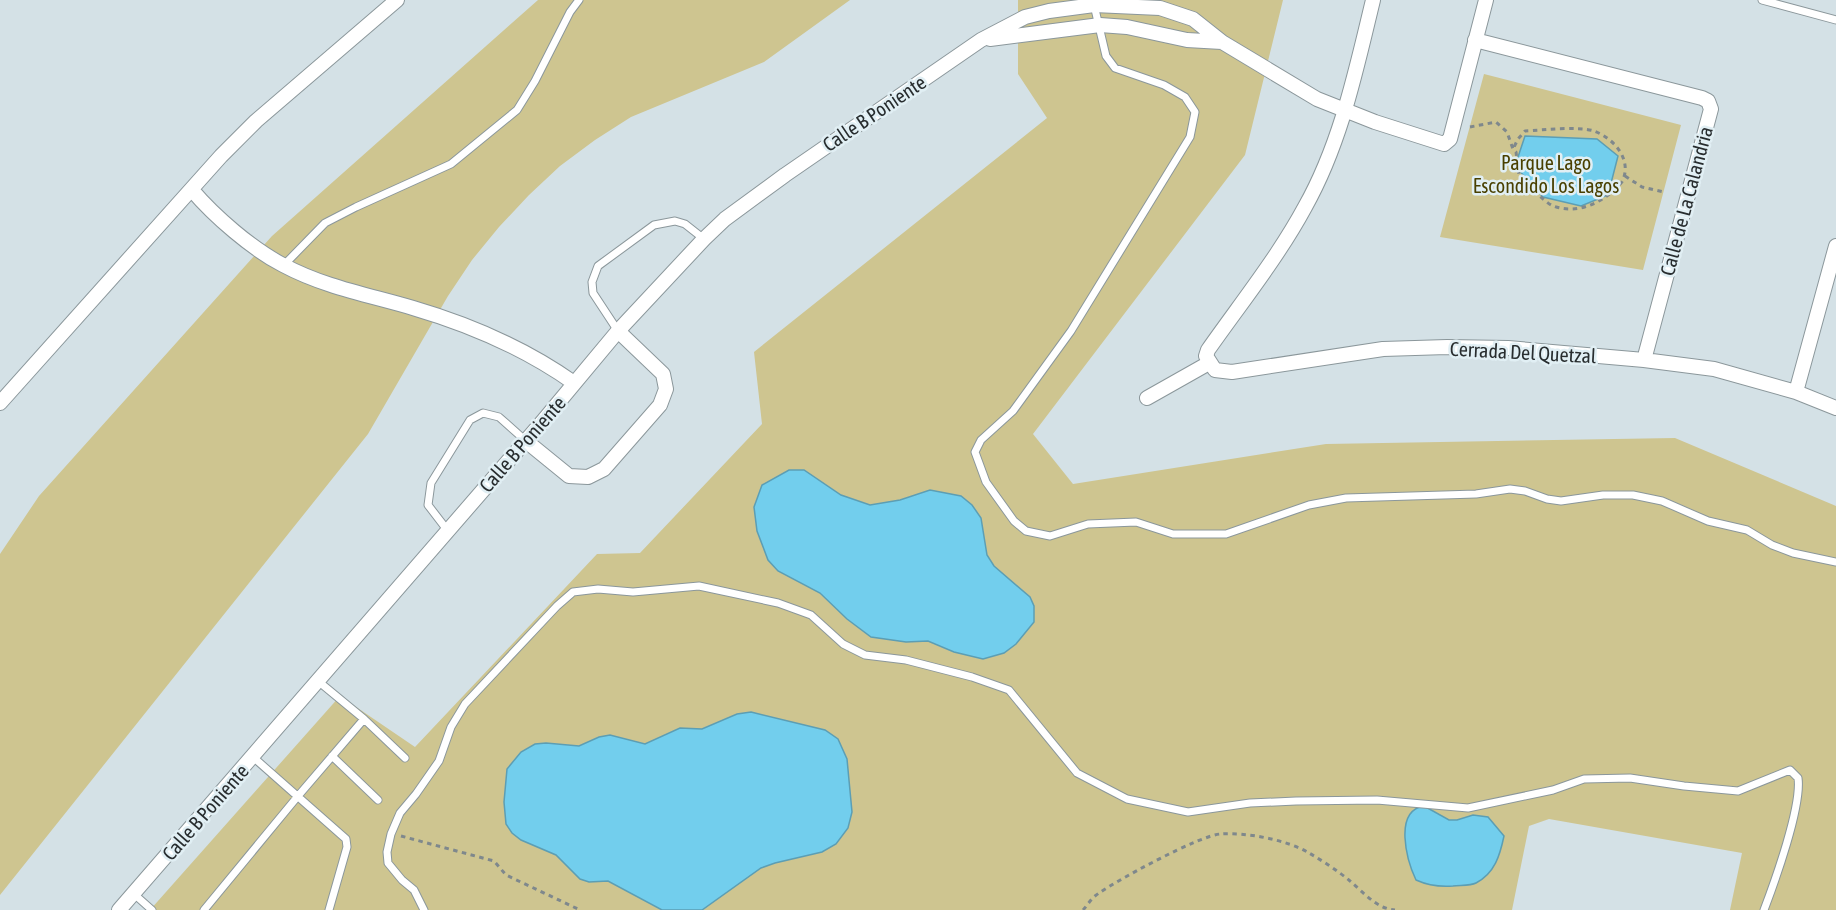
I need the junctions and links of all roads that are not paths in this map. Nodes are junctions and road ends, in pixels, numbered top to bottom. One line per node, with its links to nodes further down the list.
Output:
1 (397, 0): 13 (street)
2 (579, 0): 16 (lane)
3 (1373, 0): 12 (street)
4 (1486, 0): 10 (street)
5 (1762, 0): 7 (lane)
6 (1094, 2): 8 (lane); 9 (street, Calle B Poniente); 11 (street, Calle B Poniente)
7 (1836, 20)
8 (1100, 25): 9 (street, Calle B Poniente); 11 (street, Calle B Poniente); 27 (lane)
9 (981, 40): 14 (street, Calle B Poniente)
10 (1475, 40): 12 (street); 18 (street, Calle de La Calandria)
11 (1222, 42): 12 (street)
12 (1345, 112): 19 (street)
13 (192, 190): 16 (street); 23 (street)
14 (704, 239): 17 (street, Calle B Poniente); 17 (lane)
15 (1836, 246): 21 (street)
16 (283, 266): 20 (street)
17 (618, 331): 20 (street, Calle B Poniente); 25 (street)
18 (1644, 360): 19 (street, Cerrada Del Quetzal); 21 (street, Cerrada Del Quetzal)
19 (1209, 363): 22 (street)
20 (574, 383): 25 (street, Calle B Poniente)
21 (1796, 392): 24 (street, Cerrada Del Quetzal)
22 (1147, 398)
23 (0, 403)
24 (1836, 408)
25 (526, 441): 26 (street, Calle B Poniente); 26 (lane)
26 (448, 531): 28 (street, Calle B Poniente)
27 (1836, 562)
28 (318, 681): 29 (lane); 31 (street, Calle B Poniente)
29 (364, 719): 30 (lane); 32 (lane)
30 (332, 756): 33 (lane); 34 (lane)
31 (253, 757): 33 (lane); 35 (street, Calle B Poniente)
32 (405, 758)
33 (298, 796): 38 (lane); 39 (lane)
34 (378, 800)
35 (134, 894): 36 (street, Calle B Poniente); 37 (lane)
36 (120, 910)
37 (152, 910)
38 (204, 910)
39 (329, 910)
40 (424, 910): 41 (lane)
41 (1764, 910)

